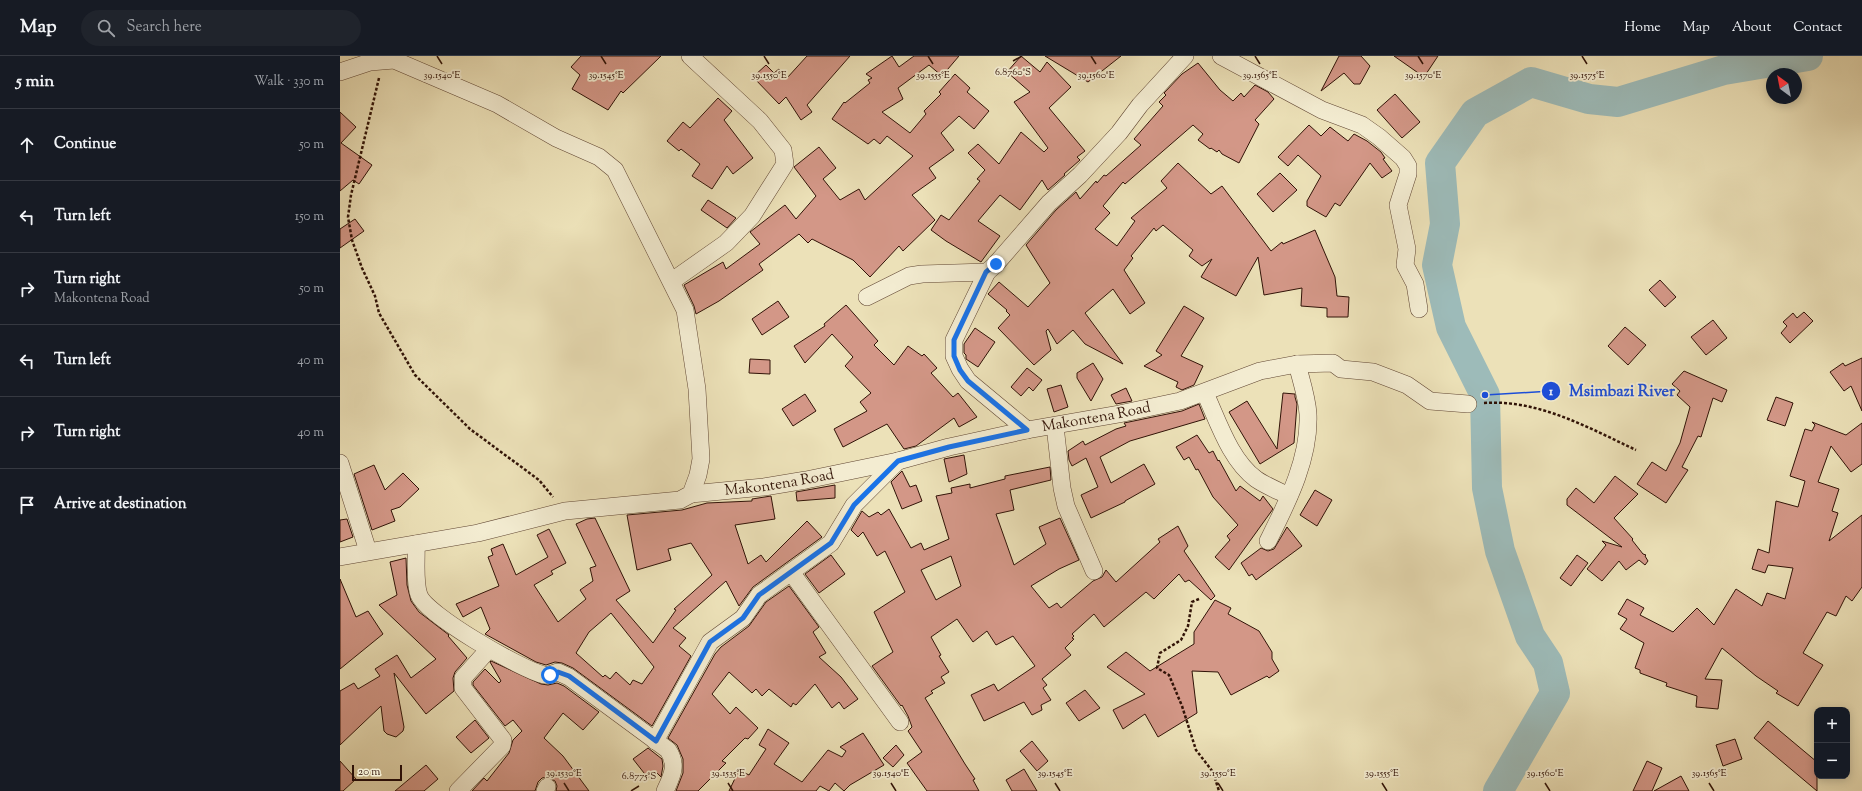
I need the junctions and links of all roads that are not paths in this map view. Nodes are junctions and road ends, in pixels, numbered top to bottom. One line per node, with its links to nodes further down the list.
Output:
1 (690, 56): 6 (street)
2 (1185, 56): 5 (street)
3 (1221, 56): 8 (street)
4 (340, 72): 6 (street)
5 (986, 272): 7 (street); 13 (street)
6 (672, 281): 16 (street)
7 (867, 296)
8 (1418, 309)
9 (1297, 364): 10 (street, Makontena Road); 11 (street, Makontena Road); 17 (street)
10 (1205, 393): 12 (street, Makontena Road); 17 (street)
11 (1468, 404)
12 (1055, 426): 13 (street, Makontena Road); 23 (street)
13 (1027, 430): 14 (street, Makontena Road)
14 (898, 461): 16 (street, Makontena Road); 22 (street)
15 (340, 463): 20 (street)
16 (691, 494): 19 (street, Makontena Road)
17 (1289, 496): 18 (street)
18 (1268, 541)
19 (416, 544): 20 (street, Makontena Road); 24 (street)
20 (368, 551): 21 (street, Makontena Road)
21 (340, 557)
22 (792, 572): 25 (street); 26 (street)
23 (1094, 572)
24 (489, 649): 26 (street); 27 (street)
25 (900, 722)
26 (656, 741): 28 (street)
27 (458, 791)
28 (665, 791)

